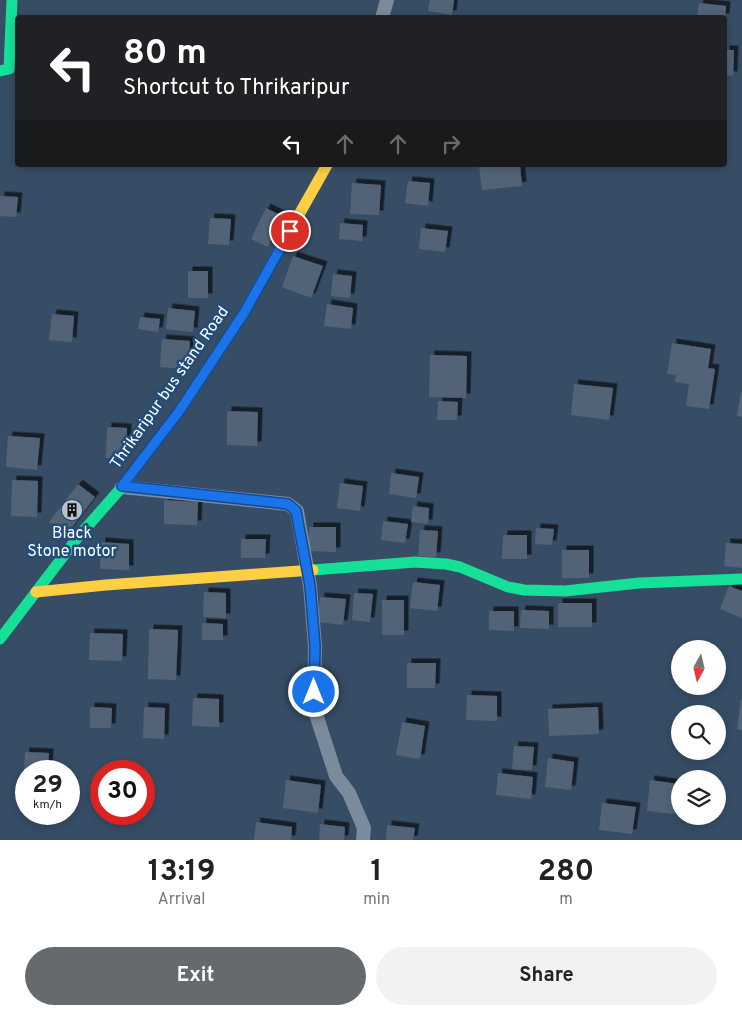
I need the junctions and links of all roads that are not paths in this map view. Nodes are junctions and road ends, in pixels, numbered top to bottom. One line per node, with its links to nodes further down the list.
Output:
1 (12, 0): 4 (street)
2 (387, 0): 3 (street)
3 (383, 15)
4 (0, 71)
5 (326, 167): 6 (street, Thrikaripur bus stand Road)
6 (122, 486): 7 (street); 9 (street, Thrikaripur bus stand Road)
7 (307, 570): 8 (street); 9 (street); 11 (street)
8 (742, 579)
9 (36, 592): 10 (street, Thrikaripur bus stand Road)
10 (0, 639)
11 (363, 840)

